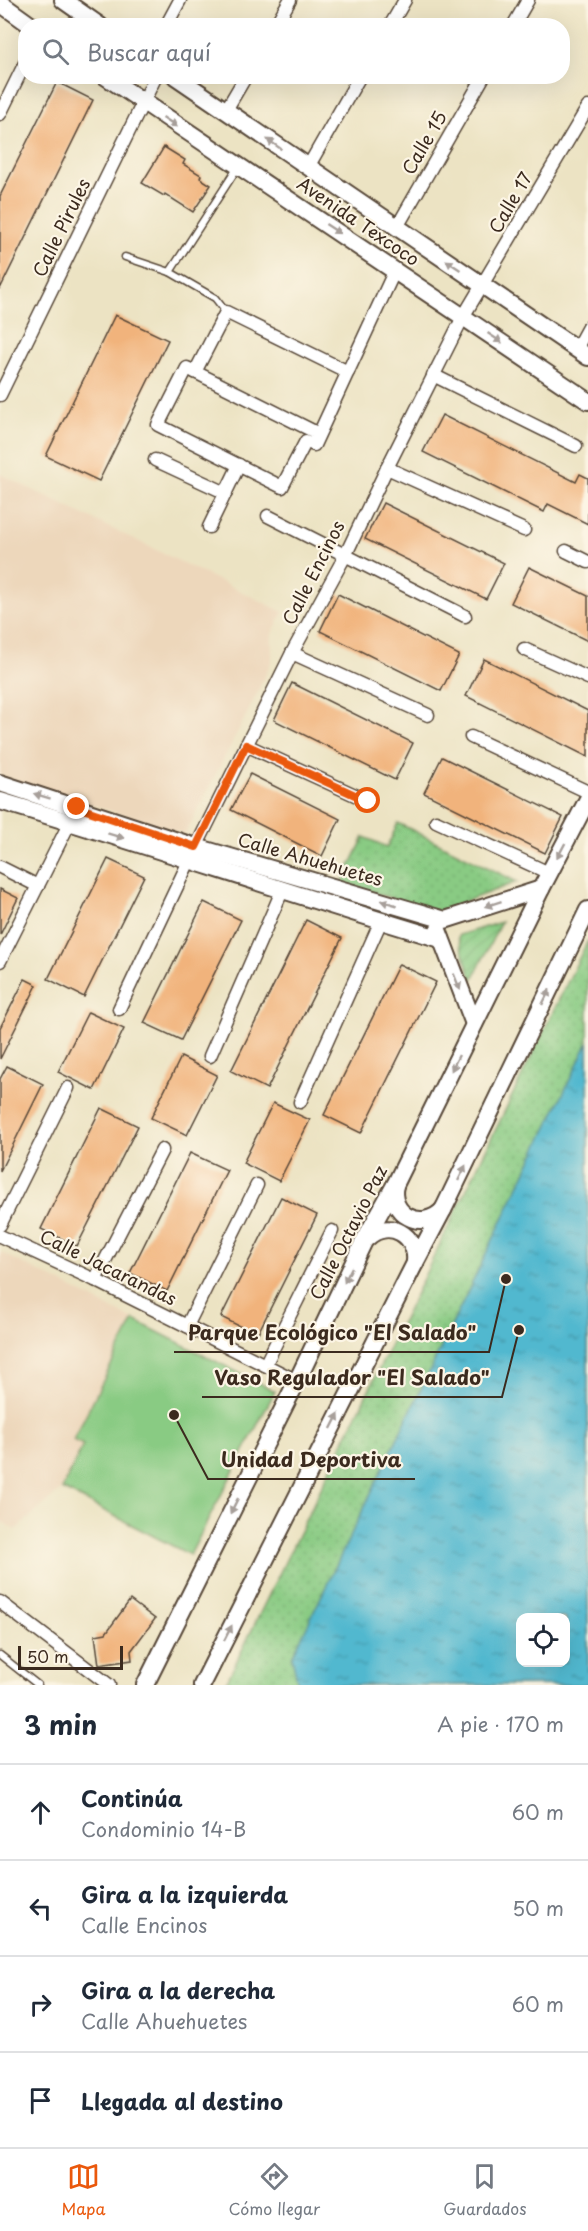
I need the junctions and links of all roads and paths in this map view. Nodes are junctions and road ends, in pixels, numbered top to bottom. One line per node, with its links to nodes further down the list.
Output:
1 (63, 0): 8 (street)
2 (180, 0): 9 (street)
3 (290, 0): 10 (street)
4 (405, 0): 11 (street)
5 (528, 0): 12 (street)
6 (0, 3): 7 (street)
7 (22, 18)
8 (89, 18)
9 (170, 18)
10 (280, 18)
11 (395, 18)
12 (518, 18)
13 (18, 77): 23 (street)
14 (116, 84): 20 (street, Avenida Texcoco)
15 (152, 84): 20 (street, Calle Pirules)
16 (187, 84): 22 (street, Avenida Texcoco)
17 (241, 84): 22 (street)
18 (355, 84): 25 (street)
19 (479, 84): 26 (street, Calle 15)
20 (143, 103): 24 (street, Avenida Texcoco, one-way to 24); 38 (street, Calle Pirules)
21 (588, 107): 30 (street, Calle 17)
22 (226, 110): 25 (street, Avenida Texcoco, one-way to 22)
23 (0, 114)
24 (238, 166): 28 (street, Avenida Texcoco, one-way to 28); 29 (lane)
25 (308, 167): 26 (street, Avenida Texcoco)
26 (397, 227): 30 (street, Avenida Texcoco, one-way to 26)
27 (124, 257): 29 (lane)
28 (395, 270): 32 (street, Avenida Texcoco); 36 (street)
29 (170, 272): 31 (lane)
30 (483, 285): 32 (street, Calle 17); 34 (street, Avenida Texcoco)
31 (226, 312): 35 (street); 36 (street)
32 (464, 317): 37 (street, Calle Encinos); 40 (street, Avenida Texcoco, one-way to 40)
33 (588, 327): 34 (street)
34 (582, 353)
35 (195, 372): 41 (street); 44 (street)
36 (348, 372): 41 (street)
37 (433, 375): 42 (street); 45 (street, Calle Encinos)
38 (4, 380): 39 (street, Calle Pirules)
39 (0, 395)
40 (588, 401)
41 (320, 434): 44 (street)
42 (576, 446)
43 (155, 460): 46 (street)
44 (239, 465): 46 (street)
45 (387, 468): 49 (street); 51 (street, Calle Encinos)
46 (226, 493): 48 (street)
47 (268, 516): 51 (street)
48 (209, 527)
49 (524, 530)
50 (566, 551): 52 (street)
51 (345, 556): 53 (street); 55 (street, Calle Encinos)
52 (588, 562)
53 (465, 616)
54 (524, 649): 56 (street)
55 (292, 653): 57 (street); 59 (street, Calle Encinos)
56 (588, 678)
57 (428, 715)
58 (471, 737): 61 (street)
59 (246, 745): 64 (street); 67 (street, Calle Encinos)
60 (0, 783): 65 (street, Calle Ahuehuetes, one-way to 60)
61 (588, 792)
62 (588, 799): 69 (street, Calle Octavio Paz, one-way to 69)
63 (0, 801): 65 (street, Calle Ahuehuetes)
64 (368, 801)
65 (74, 814): 67 (street, Calle Ahuehuetes); 70 (street)
66 (436, 820): 69 (street)
67 (193, 853): 72 (street, Calle Ahuehuetes); 74 (street, Calle Ahuehuetes, one-way to 67); 78 (street, Calle Encinos)
68 (0, 867): 70 (street)
69 (549, 873): 71 (street, Calle Octavio Paz)
70 (38, 886): 77 (street)
71 (541, 889): 74 (street, one-way to 74); 79 (street, Calle Octavio Paz)
72 (282, 891): 75 (street, Calle Ahuehuetes); 80 (street)
73 (588, 910): 86 (street, one-way to 73)
74 (445, 920): 76 (street)
75 (381, 921): 76 (street, Calle Ahuehuetes); 82 (street)
76 (441, 939): 79 (street, one-way to 79)
77 (0, 961)
78 (120, 1009)
79 (474, 1024): 85 (street, Calle Octavio Paz, one-way to 85)
80 (210, 1056)
81 (68, 1088): 87 (street)
82 (300, 1102)
83 (162, 1150): 92 (street)
84 (257, 1185): 93 (street)
85 (395, 1185): 86 (street); 90 (street, Calle Octavio Paz)
86 (446, 1206): 91 (street)
87 (0, 1225)
88 (332, 1231): 94 (street)
89 (0, 1236): 92 (street, Calle Jacarandas)
90 (366, 1239): 91 (street); 95 (street, Calle Octavio Paz, one-way to 95)
91 (414, 1263): 101 (street, one-way to 91)
92 (95, 1280): 93 (street, Calle Jacarandas)
93 (187, 1326): 94 (street, Calle Jacarandas)
94 (265, 1365): 95 (street, Calle Jacarandas)
95 (297, 1381): 100 (street, Calle Octavio Paz, one-way to 100)
96 (0, 1602): 99 (street)
97 (0, 1655): 98 (lane)
98 (38, 1685)
99 (109, 1685)
100 (145, 1685)
101 (202, 1685)

